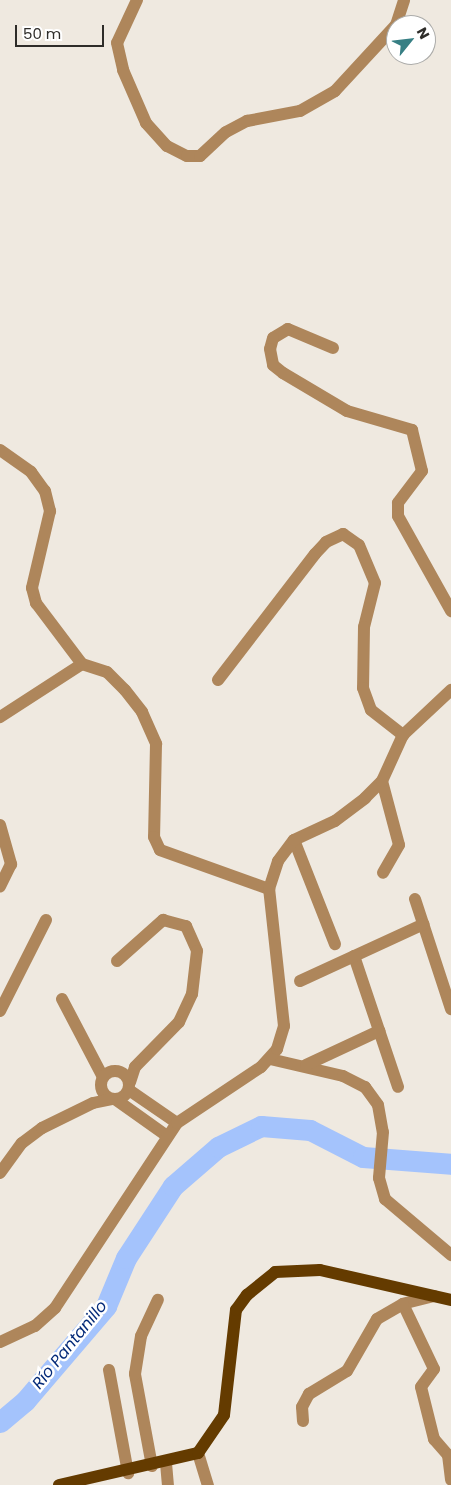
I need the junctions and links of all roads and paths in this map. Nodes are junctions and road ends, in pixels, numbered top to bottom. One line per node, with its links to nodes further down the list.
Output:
1 (137, 0): 4 (street)
2 (404, 0): 3 (street)
3 (399, 15)
4 (386, 36)
5 (332, 348): 7 (street)
6 (0, 450): 8 (street)
7 (451, 611)
8 (82, 664): 11 (street); 19 (street)
9 (218, 680): 12 (street)
10 (451, 690): 12 (street)
11 (0, 717)
12 (403, 735): 13 (street)
13 (382, 781): 15 (street); 17 (street)
14 (0, 825): 16 (street)
15 (294, 840): 19 (street); 23 (street)
16 (4, 847): 18 (street)
17 (383, 873)
18 (0, 887)
19 (269, 889): 31 (street)
20 (416, 899): 22 (street)
21 (46, 920): 29 (street)
22 (424, 924): 24 (street); 28 (street)
23 (335, 944)
24 (354, 956): 26 (street); 30 (street)
25 (117, 961): 33 (street)
26 (300, 981)
27 (62, 999): 34 (street)
28 (451, 1009)
29 (0, 1011)
30 (379, 1031): 32 (street); 36 (street)
31 (270, 1059): 32 (street); 39 (street)
32 (306, 1065): 42 (street)
33 (135, 1067): 34 (street); 35 (street)
34 (105, 1073): 35 (street); 37 (street); 38 (street)
35 (129, 1086): 37 (street); 39 (street)
36 (398, 1087)
37 (113, 1099): 38 (street); 40 (street)
38 (93, 1103): 41 (street)
39 (177, 1123): 40 (street)
40 (168, 1136): 47 (street)
41 (0, 1173)
42 (451, 1255)
43 (434, 1296): 45 (main road); 46 (street); 50 (main road)
44 (158, 1300): 52 (street)
45 (451, 1300)
46 (403, 1304): 49 (street); 54 (street)
47 (0, 1342)
48 (108, 1370): 53 (street)
49 (303, 1421)
50 (198, 1453): 51 (main road); 58 (street)
51 (166, 1463): 52 (main road); 57 (street)
52 (152, 1466): 53 (main road)
53 (128, 1473): 55 (main road); 56 (main road)
54 (451, 1480)
55 (59, 1485)
56 (115, 1485)
57 (168, 1485)
58 (208, 1485)

